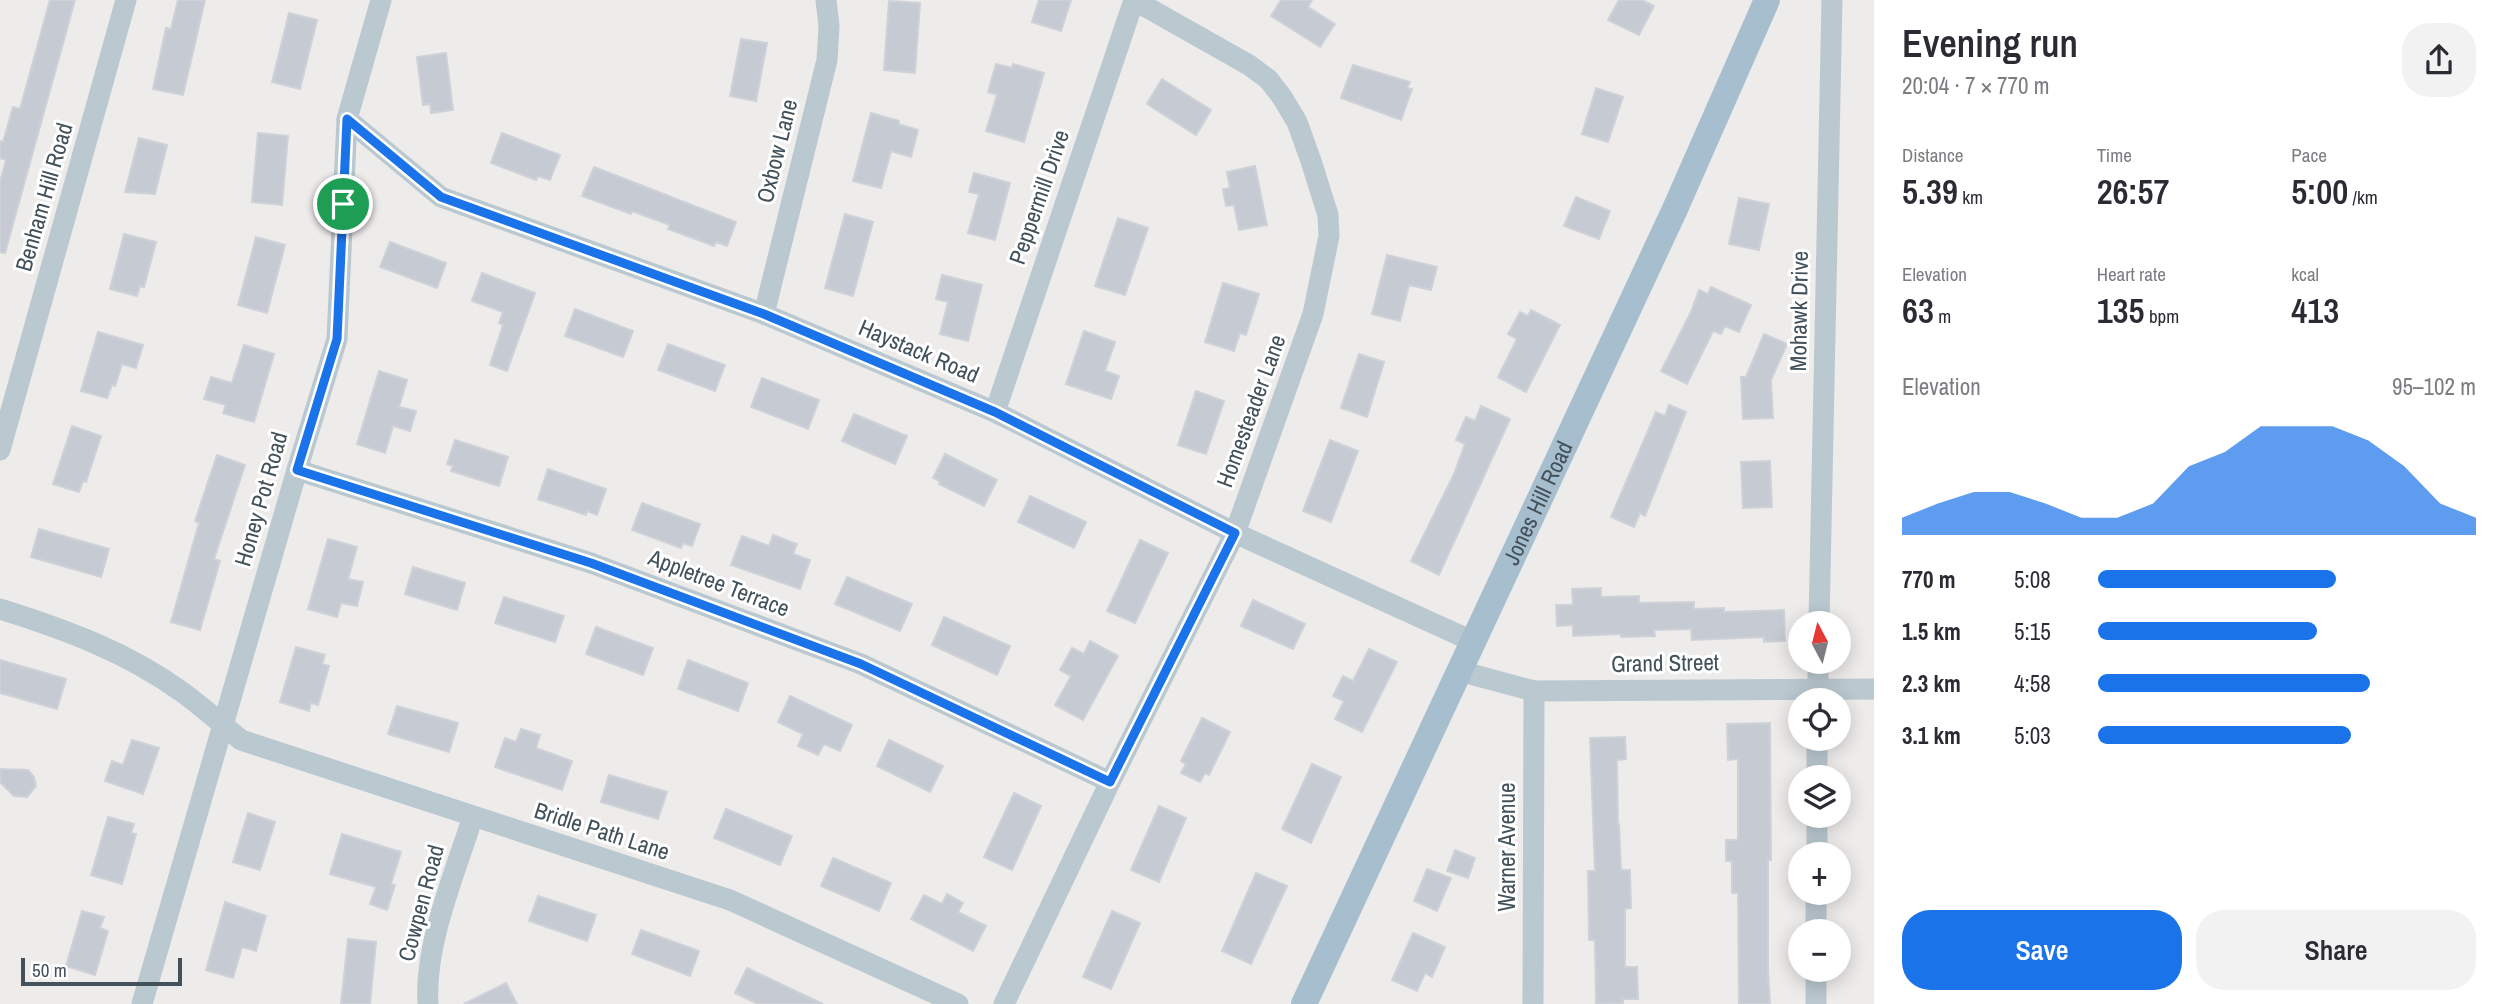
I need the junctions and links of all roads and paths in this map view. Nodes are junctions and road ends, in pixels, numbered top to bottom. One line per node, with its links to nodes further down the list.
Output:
1 (127, 0): 10 (street, Benham Hill Road)
2 (381, 0): 7 (street, Honey Pot Road)
3 (826, 0): 8 (street, Oxbow Lane)
4 (1134, 0): 9 (street, Peppermill Drive); 12 (street, Homesteader Lane)
5 (1767, 0): 15 (main road, Jones Hill Road)
6 (1832, 0): 14 (street, Mohawk Drive)
7 (347, 119): 8 (street, Haystack Road); 11 (street, Honey Pot Road)
8 (764, 314): 9 (street, Haystack Road)
9 (995, 412): 12 (street, Haystack Road)
10 (0, 450)
11 (297, 470): 21 (street, Honey Pot Road); 22 (street, Appletree Terrace)
12 (1235, 533): 15 (street, Haystack Road); 22 (street, Homesteader Lane)
13 (0, 609): 21 (street, Bridle Path Lane)
14 (1819, 611)
15 (1472, 641): 16 (main road, Jones Hill Road)
16 (1460, 671): 18 (street, Grand Street); 29 (main road, Jones Hill Road)
17 (1874, 689): 19 (street, Grand Street)
18 (1534, 691): 20 (street, Grand Street); 30 (street, Warner Avenue)
19 (1851, 691)
20 (1788, 694)
21 (223, 726): 23 (street, Bridle Path Lane); 25 (street, Honey Pot Road)
22 (1110, 782): 28 (street, Homesteader Lane)
23 (473, 816): 26 (street, Cowpen Road); 27 (street, Bridle Path Lane)
24 (1816, 982): 31 (street)
25 (142, 1004)
26 (428, 1004)
27 (958, 1004)
28 (1004, 1004)
29 (1304, 1004)
30 (1533, 1004)
31 (1816, 1004)

